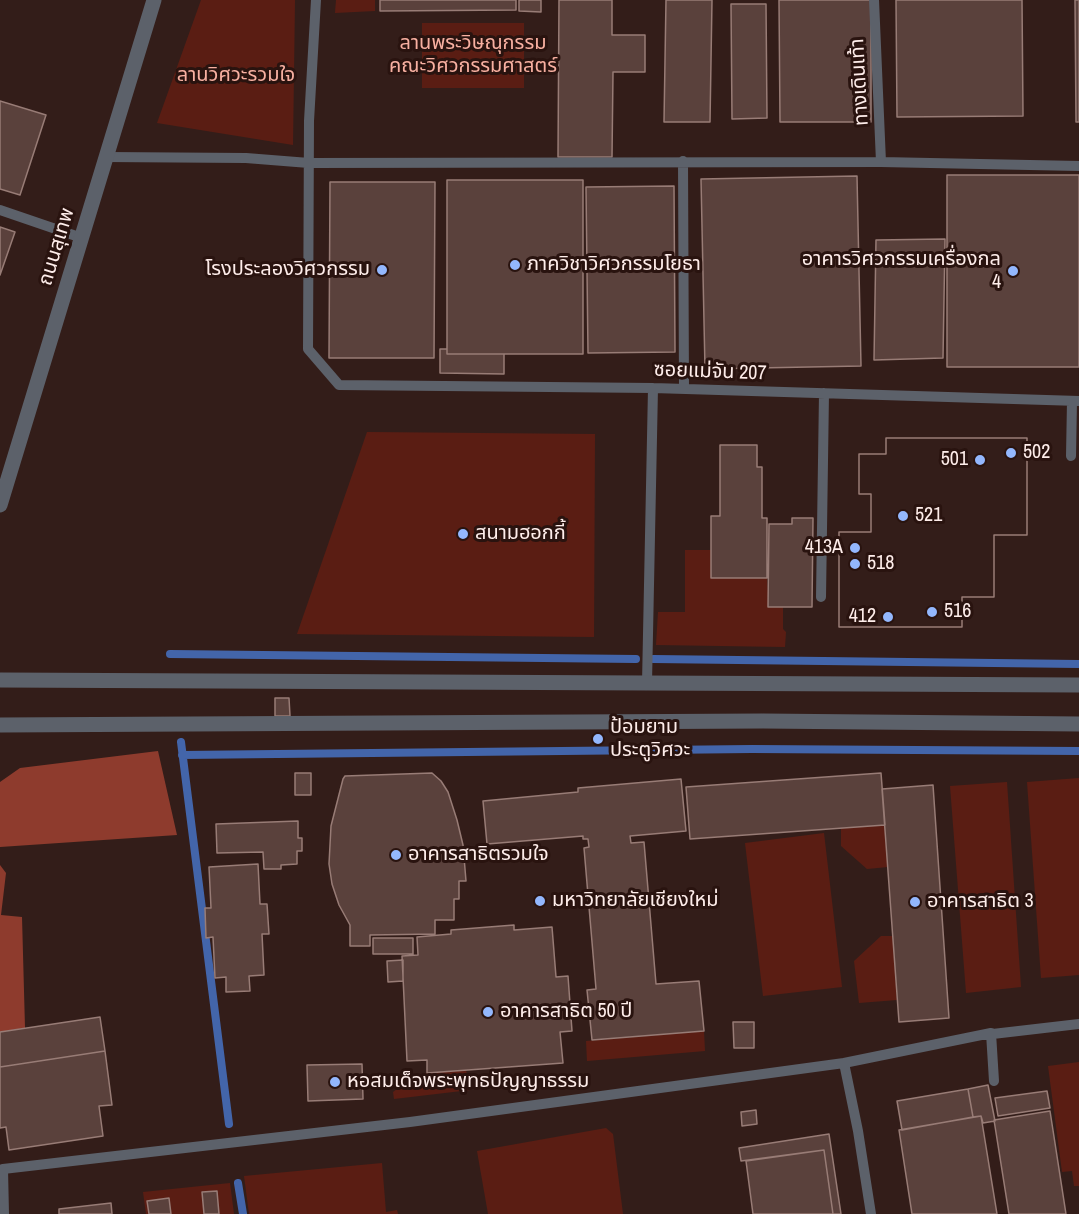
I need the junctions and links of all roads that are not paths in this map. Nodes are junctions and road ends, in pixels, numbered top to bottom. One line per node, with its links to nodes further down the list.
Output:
1 (154, 0): 4 (street, ถนนสุเทพ)
2 (316, 0): 7 (lane)
3 (874, 0): 6 (lane, ทางเดินเท้า)
4 (106, 157): 7 (lane); 10 (street, ถนนสุเทพ)
5 (683, 161): 6 (lane); 7 (lane); 12 (lane)
6 (881, 162): 8 (lane)
7 (309, 163): 11 (lane, ซอยแม่จัน 207)
8 (1079, 166)
9 (0, 210): 10 (lane)
10 (82, 238): 16 (street, ถนนสุเทพ)
11 (653, 388): 12 (lane, ซอยแม่จัน 207); 19 (lane)
12 (684, 389): 13 (lane, ซอยแม่จัน 207)
13 (824, 393): 14 (lane, ซอยแม่จัน 207); 17 (lane)
14 (1075, 401): 15 (lane)
15 (1071, 456)
16 (0, 505)
17 (821, 597)
18 (0, 681): 19 (street)
19 (647, 683): 20 (street)
20 (1079, 685)
21 (1079, 724): 22 (street)
22 (0, 725)
23 (1079, 1024): 24 (lane)
24 (991, 1033): 25 (lane); 26 (lane)
25 (844, 1063): 27 (lane); 29 (lane)
26 (994, 1081)
27 (1, 1169): 28 (lane)
28 (4, 1214)
29 (871, 1214)

